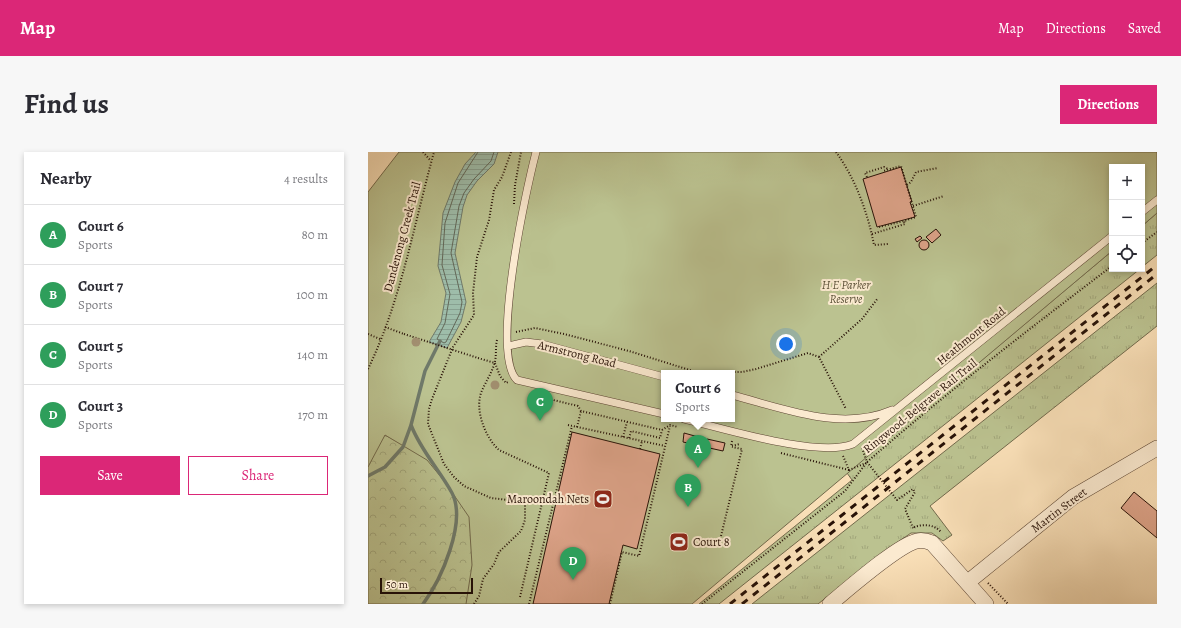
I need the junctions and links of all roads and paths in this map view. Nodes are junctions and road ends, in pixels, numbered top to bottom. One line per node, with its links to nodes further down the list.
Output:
1 (423, 152): 6 (path)
2 (434, 152): 6 (path, Dandenong Creek Trail)
3 (511, 152): 65 (path)
4 (536, 152): 29 (lane)
5 (836, 152): 19 (path)
6 (431, 161): 25 (path, Dandenong Creek Trail)
7 (938, 168): 11 (path)
8 (889, 169): 9 (path); 10 (path); 11 (path)
9 (883, 171)
10 (867, 177)
11 (907, 185): 14 (path)
12 (944, 196): 14 (path)
13 (1157, 200): 15 (lane)
14 (913, 206): 16 (path)
15 (1145, 210)
16 (904, 221): 17 (path); 19 (path)
17 (879, 227)
18 (1157, 232): 21 (path)
19 (872, 234): 22 (path)
20 (1109, 238): 39 (lane, Heathmont Road)
21 (1145, 242)
22 (888, 244)
23 (1109, 268): 63 (path, Ringwood-Belgrave Rail Trail)
24 (878, 298): 30 (path)
25 (385, 327): 28 (path, Dandenong Creek Trail); 66 (path, bridge)
26 (518, 331): 32 (path)
27 (368, 334): 28 (path)
28 (380, 339): 31 (path, Dandenong Creek Trail)
29 (508, 346): 34 (lane, Armstrong Road); 41 (lane)
30 (819, 357): 33 (path); 42 (path)
31 (368, 369)
32 (690, 370)
33 (735, 372)
34 (661, 376)
35 (506, 383): 36 (path)
36 (508, 385)
37 (540, 396): 40 (path)
38 (735, 396): 42 (lane)
39 (902, 406): 42 (lane); 54 (lane, Heathmont Road)
40 (581, 411): 43 (path); 48 (path)
41 (661, 413)
42 (851, 418)
43 (627, 422): 50 (path); 51 (path)
44 (698, 422): 59 (lane)
45 (568, 425): 47 (path)
46 (670, 425): 49 (path); 50 (path); 57 (path)
47 (572, 426): 48 (path); 74 (path)
48 (578, 427): 51 (path)
49 (684, 429)
50 (662, 430): 52 (path)
51 (624, 437): 52 (path)
52 (629, 438): 55 (path)
53 (725, 438): 58 (path)
54 (859, 439): 59 (lane, Heathmont Road); 63 (path, Ringwood-Belgrave Rail Trail)
55 (642, 441): 57 (path); 61 (path)
56 (744, 444): 58 (path)
57 (665, 446): 68 (path)
58 (730, 446): 69 (path)
59 (840, 448): 64 (path)
60 (1157, 448): 71 (street, Martin Street)
61 (640, 449)
62 (779, 453): 64 (path)
63 (867, 462): 64 (path); 70 (path); 76 (path)
64 (849, 470)
65 (525, 502): 66 (path); 73 (path)
66 (542, 502): 72 (path)
67 (641, 533): 68 (path)
68 (644, 533): 75 (path)
69 (721, 536)
70 (916, 541): 71 (street); 77 (street)
71 (968, 582): 78 (street)
72 (520, 597)
73 (474, 604)
74 (529, 604)
75 (610, 604)
76 (702, 604)
77 (830, 604)
78 (986, 604)

